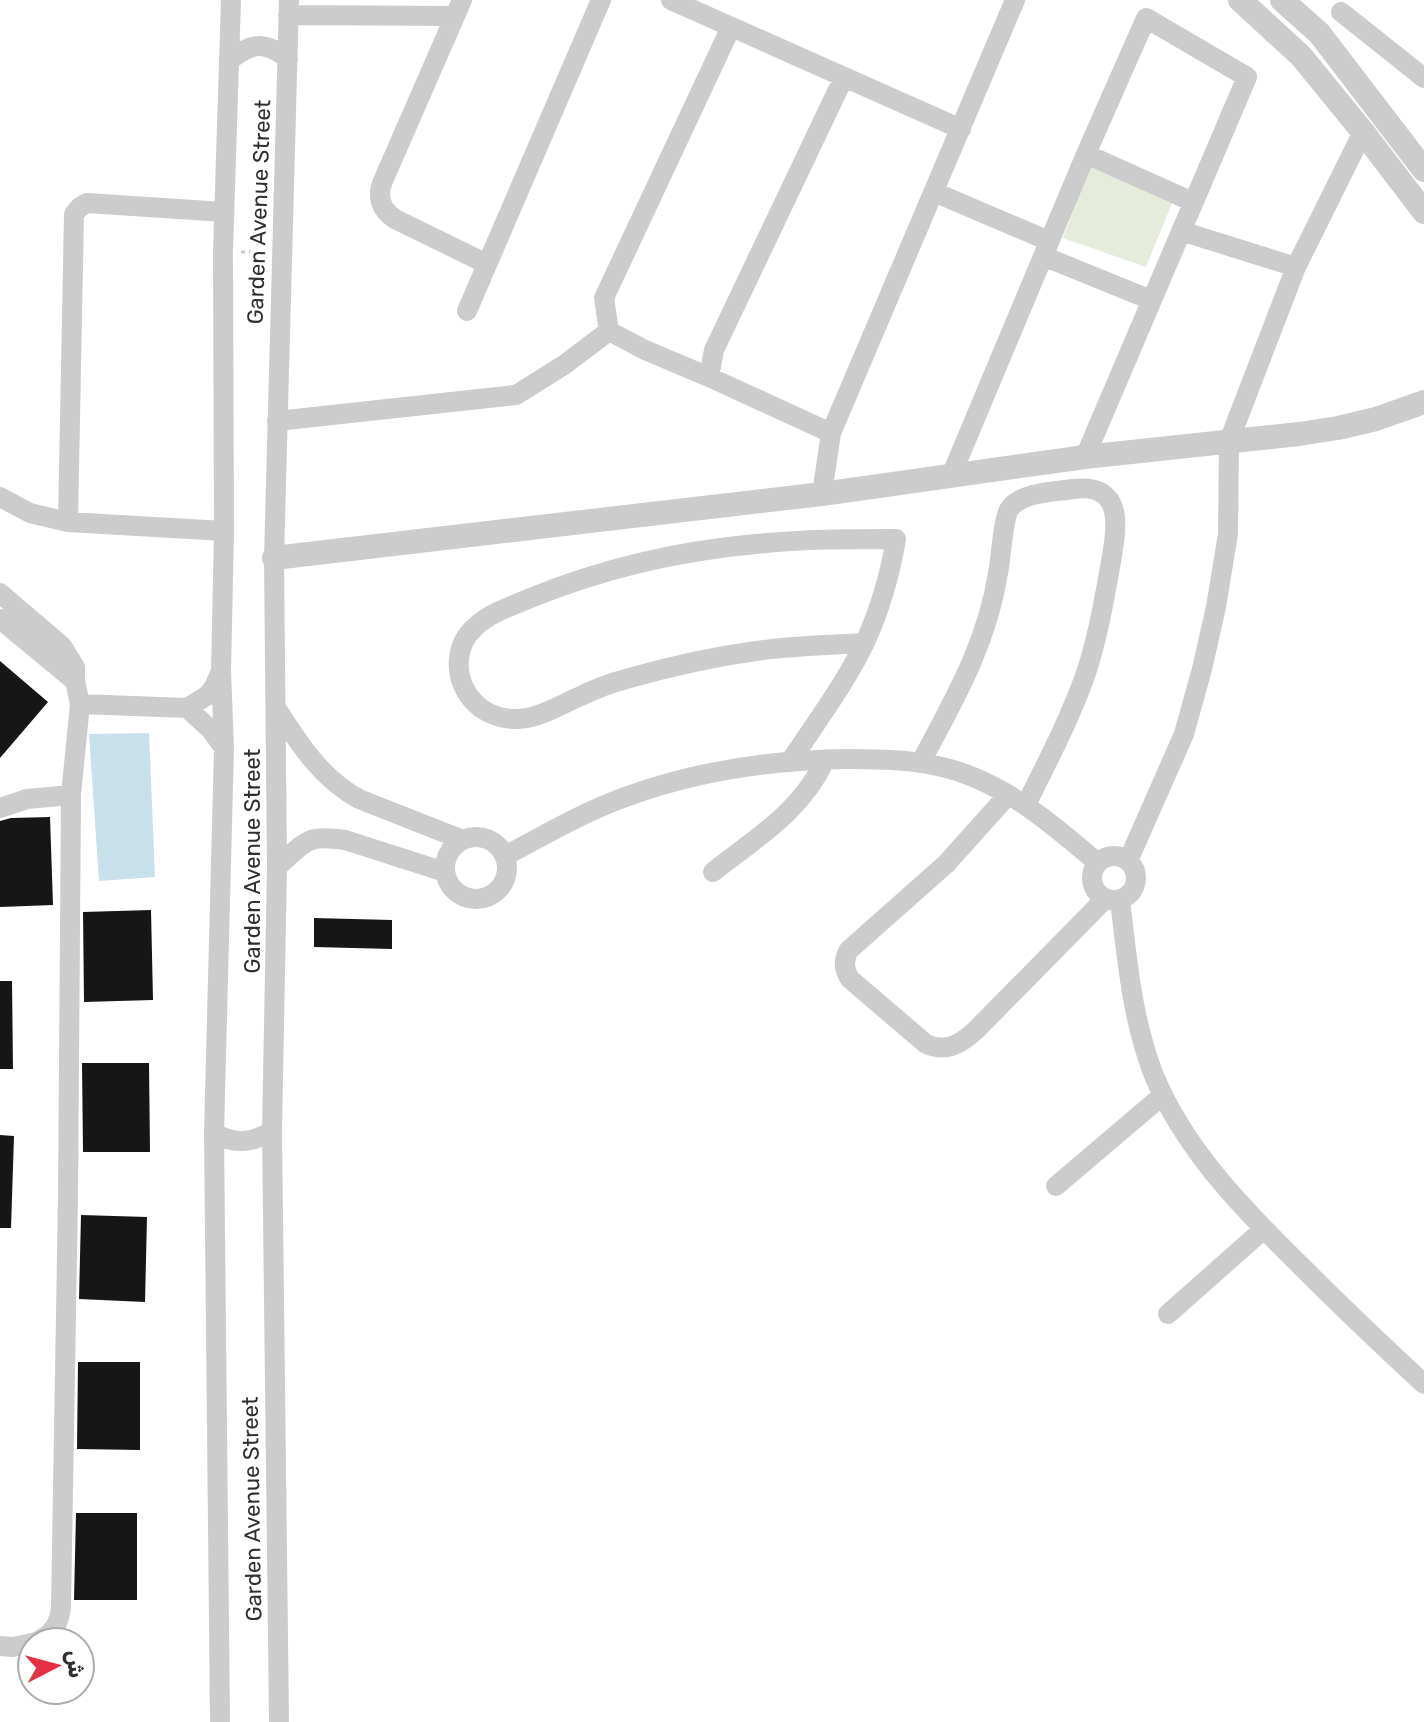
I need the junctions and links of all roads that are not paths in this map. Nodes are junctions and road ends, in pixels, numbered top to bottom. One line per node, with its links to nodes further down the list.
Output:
1 (231, 0): 13 (street, Garden Avenue Street)
2 (601, 0): 26 (street)
3 (671, 0): 10 (street)
4 (1015, 0): 16 (street)
5 (1240, 0): 17 (street)
6 (1282, 0): 11 (street)
7 (1347, 6): 11 (street); 15 (street)
8 (289, 8): 9 (street); 12 (street, Garden Avenue Street)
9 (458, 8): 26 (street)
10 (731, 27): 14 (street); 30 (street)
11 (1319, 33): 19 (street)
12 (288, 59): 13 (street); 33 (street, Garden Avenue Street)
13 (229, 61): 22 (street, Garden Avenue Street)
14 (844, 77): 16 (street); 31 (street)
15 (1424, 78)
16 (961, 129): 20 (street)
17 (1363, 132): 23 (street); 27 (street)
18 (1086, 154): 21 (street); 21 (street); 25 (street)
19 (1424, 170)
20 (934, 192): 25 (street); 34 (street)
21 (1193, 202): 24 (street)
22 (224, 212): 40 (street); 41 (street, Garden Avenue Street)
23 (1424, 212)
24 (1181, 231): 27 (street); 28 (street)
25 (1046, 249): 28 (street); 37 (street)
26 (487, 264): 29 (street)
27 (1296, 267): 35 (street)
28 (1151, 300): 36 (street)
29 (467, 311)
30 (609, 331): 31 (street); 33 (street)
31 (709, 377): 34 (street)
32 (1424, 402): 35 (street)
33 (277, 421): 42 (street, Garden Avenue Street)
34 (831, 433): 38 (street)
35 (1229, 441): 36 (street); 60 (street)
36 (1085, 457): 37 (street)
37 (951, 476): 38 (street)
38 (822, 494): 42 (street)
39 (0, 497): 40 (street)
40 (68, 522): 41 (street)
41 (224, 531): 46 (street, Garden Avenue Street)
42 (274, 558): 50 (street, Garden Avenue Street)
43 (0, 593): 47 (street)
44 (0, 619): 47 (street)
45 (865, 643): 45 (street); 53 (street)
46 (221, 671): 49 (street); 51 (street, Garden Avenue Street)
47 (75, 681): 48 (street)
48 (80, 704): 49 (street); 55 (street)
49 (187, 708): 51 (street)
50 (277, 709): 58 (street); 62 (street, Garden Avenue Street)
51 (224, 748): 68 (street, Garden Avenue Street)
52 (825, 760): 53 (street); 54 (street); 64 (street)
53 (790, 762): 59 (street)
54 (921, 762): 56 (street); 56 (street)
55 (71, 795): 57 (street); 73 (street)
56 (1017, 800): 61 (street); 65 (street)
57 (0, 808)
58 (463, 840): 59 (street); 63 (street)
59 (505, 856): 63 (street)
60 (1128, 861): 61 (street); 65 (street)
61 (1098, 863): 65 (street)
62 (277, 867): 63 (street); 67 (street, Garden Avenue Street)
63 (445, 872)
64 (713, 872)
65 (1112, 900): 66 (street)
66 (1163, 1095): 69 (street); 70 (street)
67 (272, 1131): 68 (street); 75 (street, Garden Avenue Street)
68 (214, 1133): 74 (street, Garden Avenue Street)
69 (1056, 1186)
70 (1264, 1229): 71 (street); 72 (street)
71 (1168, 1314)
72 (1424, 1384)
73 (55, 1626)
74 (220, 1722)
75 (279, 1722)

